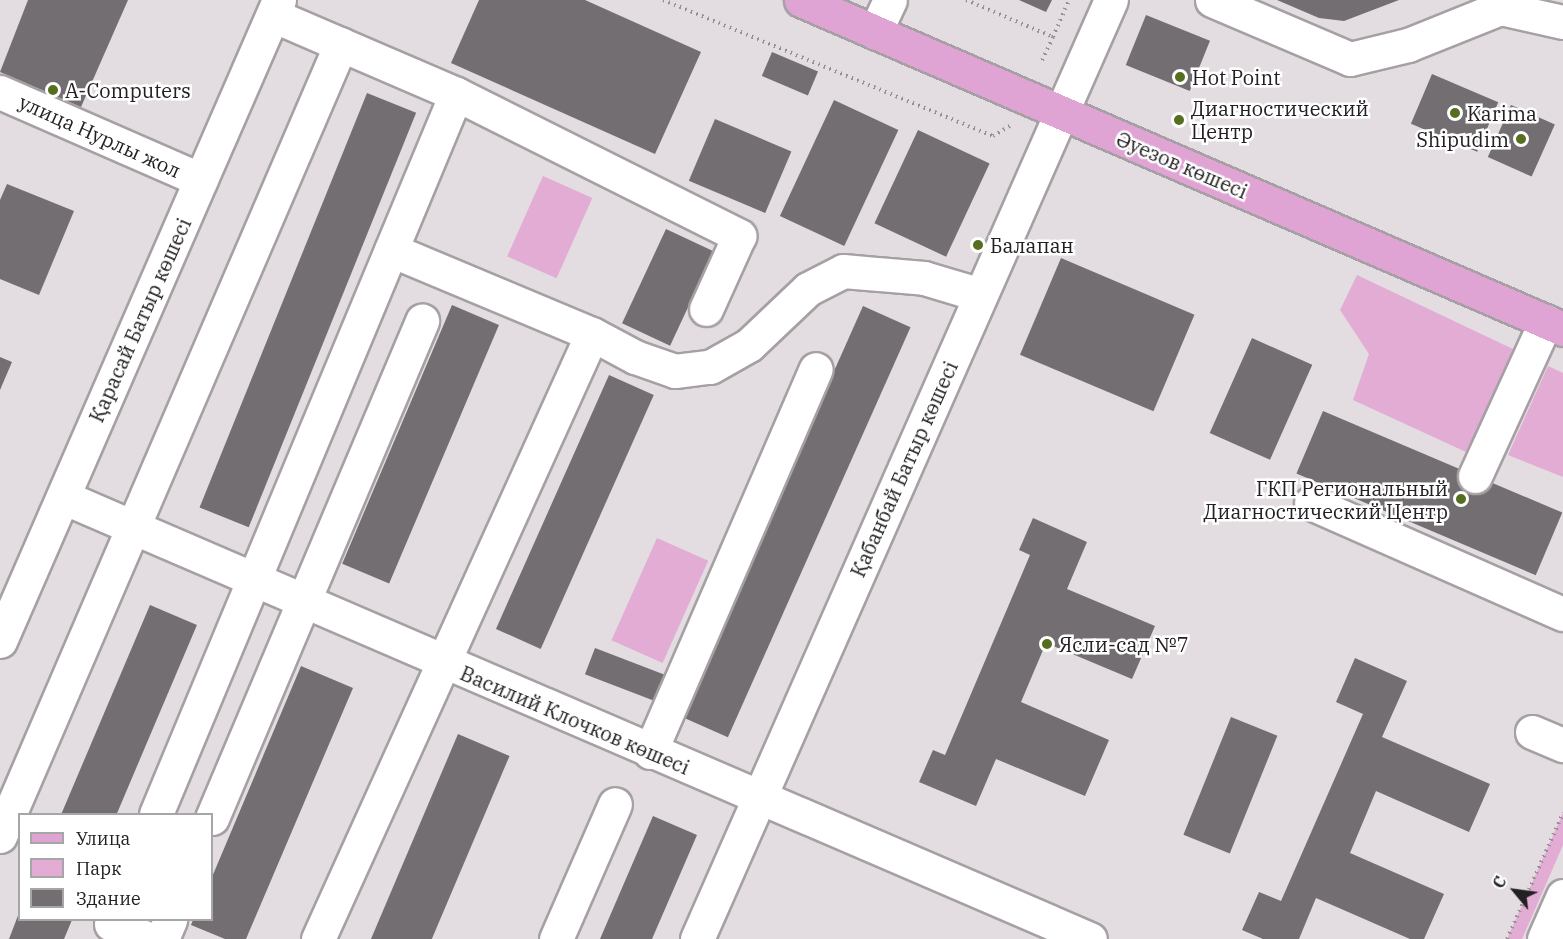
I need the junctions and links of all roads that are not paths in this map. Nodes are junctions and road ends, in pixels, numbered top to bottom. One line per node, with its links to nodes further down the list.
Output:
1 (801, 0): 7 (main road, Әуезов көшесі)
2 (890, 0): 7 (street)
3 (1111, 0): 11 (street, Қабанбай Батыр көшесі)
4 (1212, 0): 6 (street)
5 (276, 7): 8 (street); 12 (street, Қарасай Батыр көшесі)
6 (1563, 22)
7 (875, 32): 11 (main road, Әуезов көшесі)
8 (341, 44): 10 (street); 23 (street)
9 (0, 92): 12 (street, улица Нурлы жол)
10 (456, 94): 13 (street); 15 (street)
11 (1063, 114): 14 (street, Қабанбай Батыр көшесі); 17 (main road, Әуезов көшесі)
12 (201, 180): 21 (street, Қарасай Батыр көшесі)
13 (391, 250): 18 (street); 24 (street)
14 (981, 295): 18 (street); 32 (street, Қабанбай Батыр көшесі)
15 (706, 309)
16 (422, 321): 25 (street)
17 (1554, 325): 20 (street)
18 (592, 334): 28 (street)
19 (816, 369): 31 (street)
20 (1476, 476)
21 (63, 497): 23 (street, Василий Клочков көшесі); 27 (street, Қарасай Батыр көшесі)
22 (1311, 503): 26 (street)
23 (132, 528): 24 (street, Василий Клочков көшесі); 36 (street)
24 (250, 581): 25 (street, Василий Клочков көшесі); 34 (street)
25 (300, 602): 28 (street, Василий Клочков көшесі); 35 (street)
26 (1563, 614)
27 (0, 640)
28 (442, 663): 31 (street, Василий Клочков көшесі); 42 (street)
29 (1532, 732): 30 (street)
30 (1563, 745)
31 (650, 752): 32 (street, Василий Клочков көшесі)
32 (758, 798): 44 (street, Қабанбай Батыр көшесі); 45 (street, Василий Клочков көшесі)
33 (615, 804): 43 (street)
34 (156, 813)
35 (213, 816)
36 (0, 836)
37 (1563, 896): 46 (street)
38 (170, 921): 41 (street)
39 (110, 927): 40 (street)
40 (149, 939)
41 (162, 939)
42 (318, 939)
43 (556, 939)
44 (697, 939)
45 (1090, 939)
46 (1544, 939)

